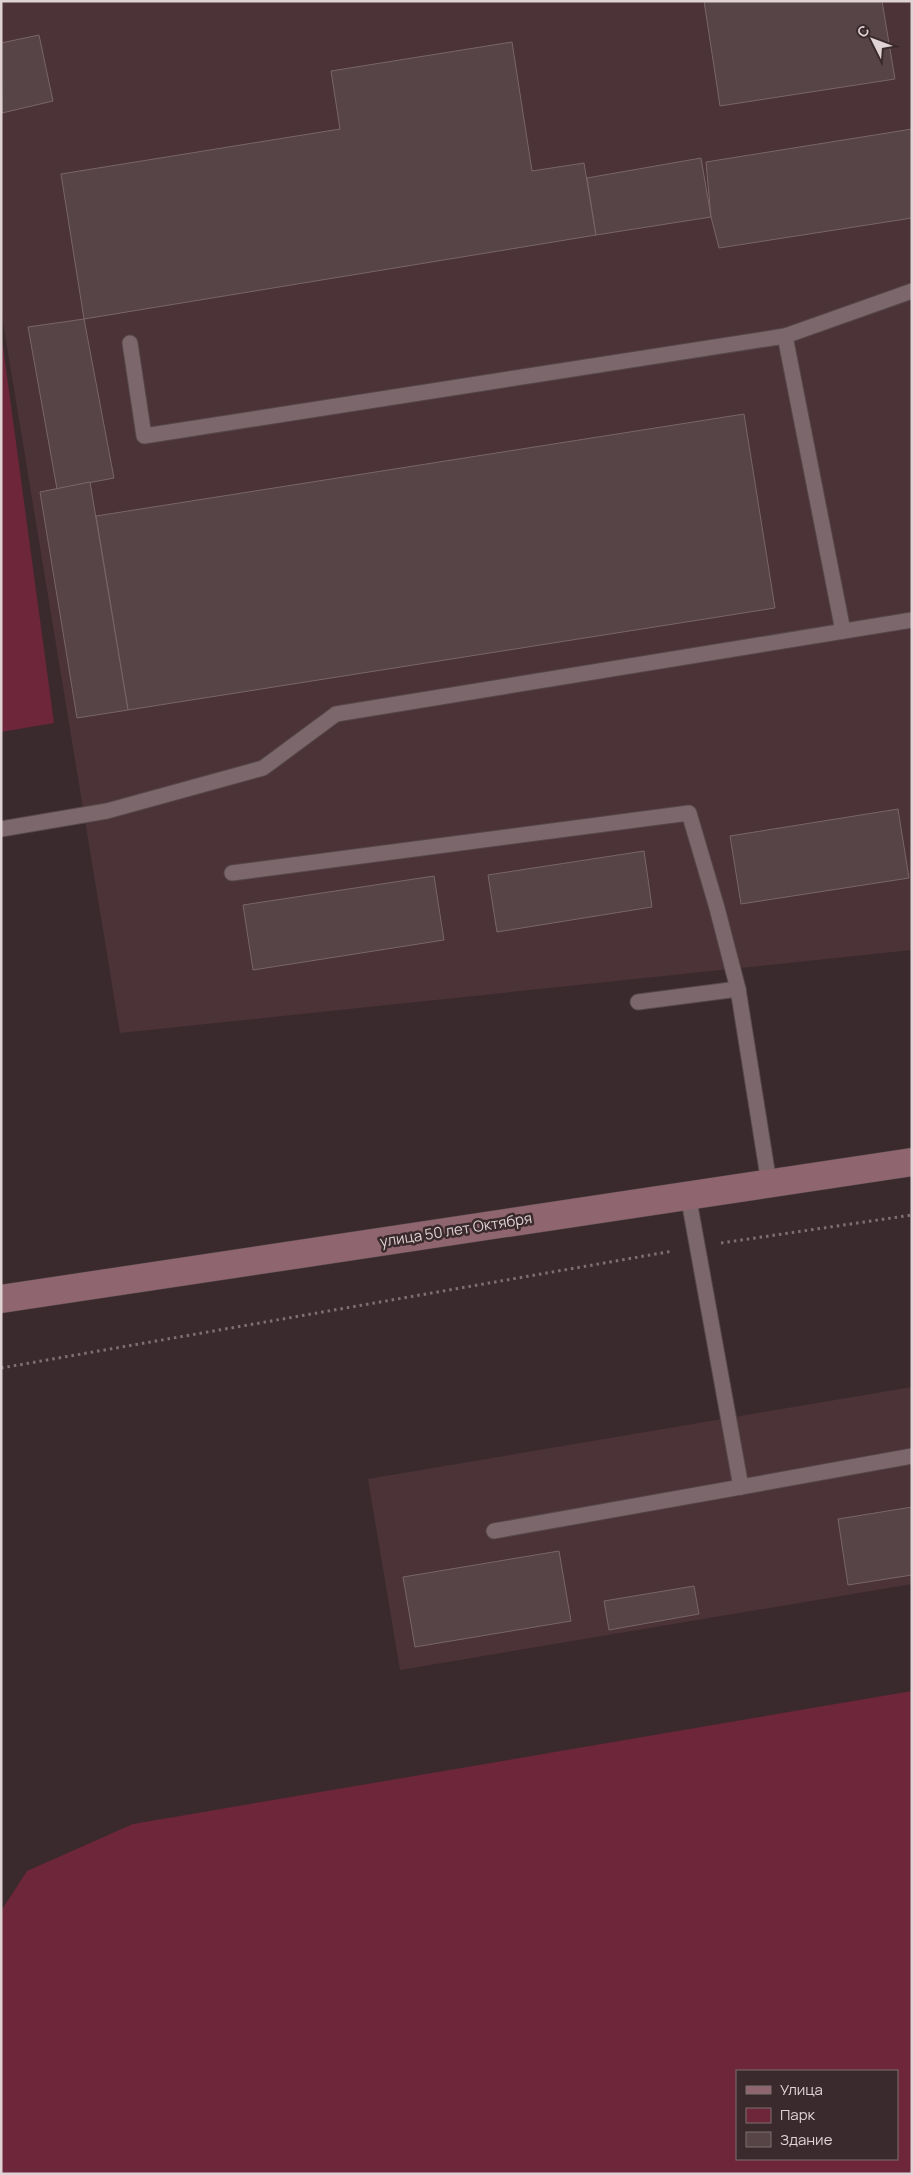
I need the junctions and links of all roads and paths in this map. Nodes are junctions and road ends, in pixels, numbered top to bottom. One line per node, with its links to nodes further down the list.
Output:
1 (912, 291): 2 (lane)
2 (785, 336): 3 (lane); 5 (lane)
3 (130, 343)
4 (912, 620): 5 (lane)
5 (843, 631): 6 (lane)
6 (1, 829)
7 (232, 873): 8 (lane)
8 (738, 989): 9 (lane); 11 (lane)
9 (638, 1002)
10 (912, 1162): 11 (main road, улица 50 лет Октября)
11 (769, 1183): 12 (main road, улица 50 лет Октября)
12 (688, 1195): 14 (lane); 15 (main road, улица 50 лет Октября)
13 (912, 1214): 14 (path)
14 (698, 1247): 16 (path); 18 (lane)
15 (1, 1299)
16 (1, 1368)
17 (912, 1456): 18 (lane)
18 (741, 1487): 19 (lane)
19 (494, 1531)

